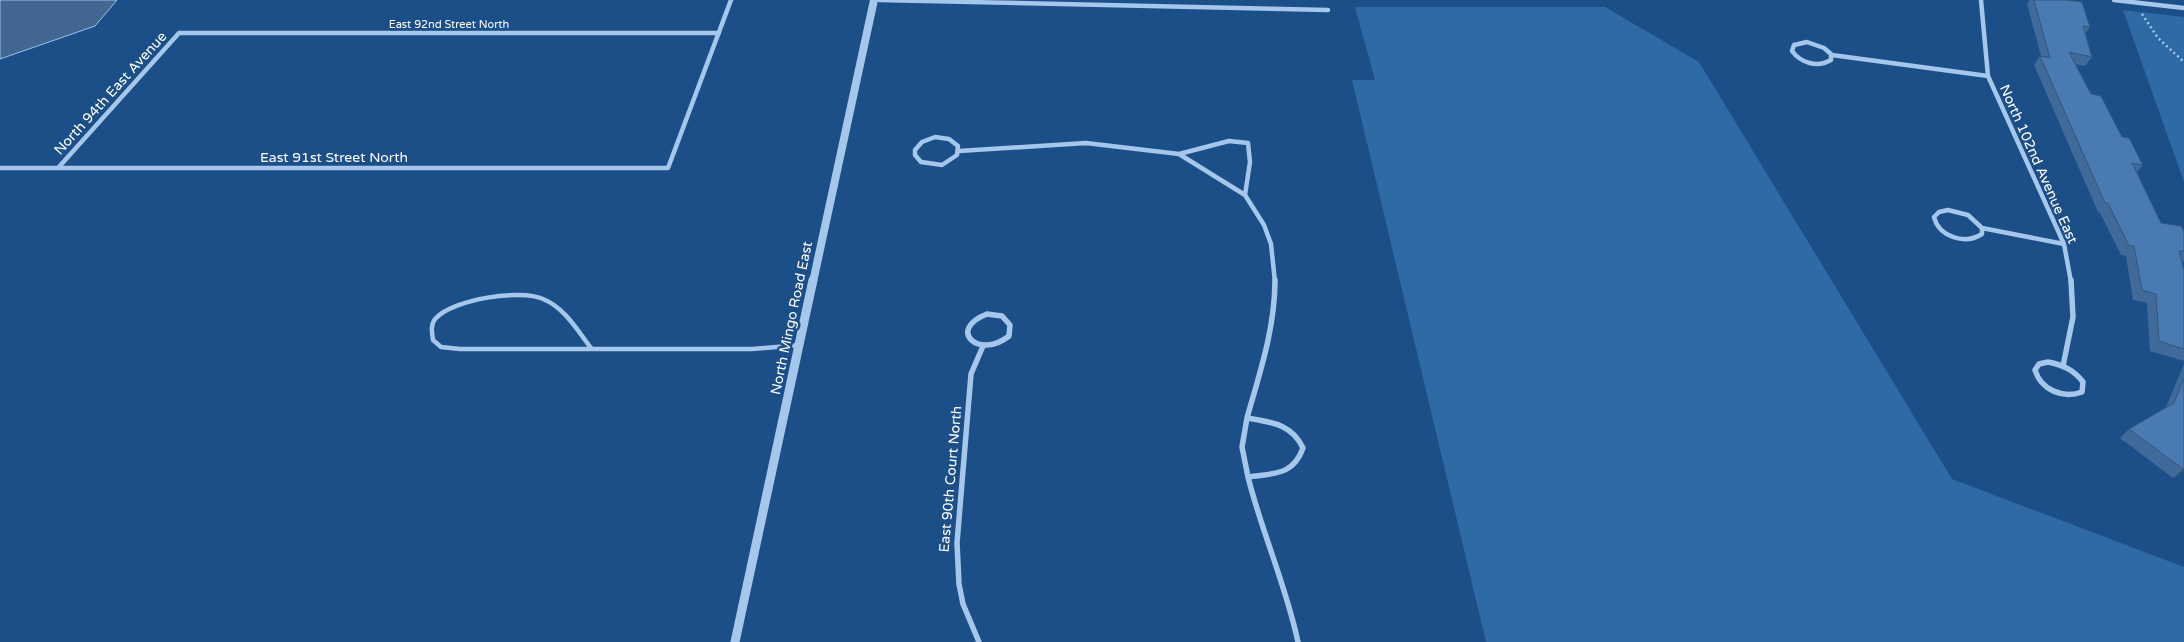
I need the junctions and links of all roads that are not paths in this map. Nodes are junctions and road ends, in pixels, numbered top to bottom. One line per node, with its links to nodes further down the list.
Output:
1 (730, 0): 9 (street)
2 (874, 0): 19 (street, North Mingo Road East)
3 (879, 0): 7 (street)
4 (1981, 0): 11 (street, North 102nd Avenue East)
5 (2114, 0): 6 (street)
6 (2184, 8)
7 (1328, 10)
8 (179, 33): 9 (street, East 92nd Street North); 15 (street, North 94th East Avenue)
9 (719, 33): 15 (street, East 91st Street North)
10 (1832, 56): 10 (street); 11 (street)
11 (1988, 76): 18 (street, North 102nd Avenue East)
12 (959, 151): 12 (street); 13 (street)
13 (1179, 154): 16 (street); 16 (street)
14 (0, 168): 15 (street, East 91st Street North)
15 (58, 168)
16 (1244, 195): 23 (street)
17 (1982, 228): 17 (street); 18 (street)
18 (2064, 244): 22 (street, North 102nd Avenue East)
19 (799, 345): 21 (lane); 25 (street, North Mingo Road East)
20 (982, 346): 20 (street); 26 (street, East 90th Court North)
21 (591, 348): 21 (lane)
22 (2063, 366): 22 (street)
23 (1247, 418): 24 (street); 24 (street)
24 (1248, 476): 27 (street)
25 (735, 642)
26 (979, 642)
27 (1298, 642)

